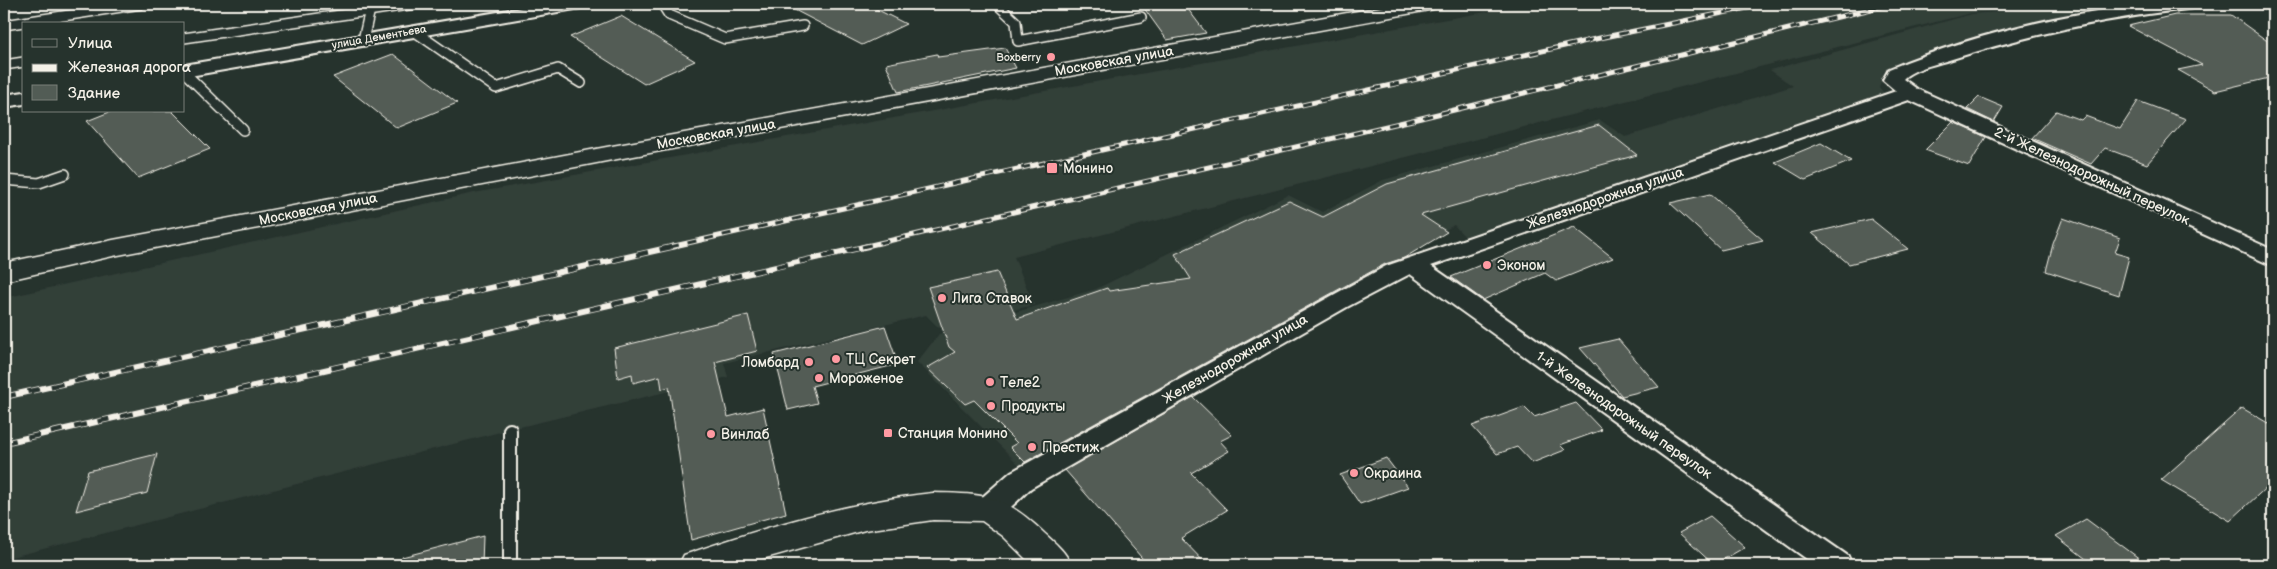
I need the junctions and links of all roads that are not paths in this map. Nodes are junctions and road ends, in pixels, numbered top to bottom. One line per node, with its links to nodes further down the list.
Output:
1 (141, 4): 15 (lane)
2 (415, 4): 11 (lane)
3 (575, 4): 18 (street, улица Дементьева)
4 (662, 4): 17 (lane)
5 (997, 4): 13 (lane)
6 (1429, 4): 34 (street, Московская улица)
7 (2154, 4): 12 (street)
8 (2187, 4): 12 (street)
9 (2263, 4): 10 (lane)
10 (2273, 5)
11 (371, 7): 19 (lane); 20 (lane)
12 (2136, 8): 26 (street)
13 (1141, 17)
14 (22, 22): 16 (lane)
15 (24, 22)
16 (4, 25)
17 (802, 26)
18 (414, 31): 20 (street, улица Дементьева); 25 (lane)
19 (185, 38)
20 (364, 40): 23 (street, улица Дементьева)
21 (22, 62): 22 (lane)
22 (4, 65)
23 (185, 71)
24 (185, 72): 29 (lane)
25 (581, 83)
26 (1910, 93): 32 (street, 2-й Железнодорожный переулок); 33 (street, Железнодорожная улица)
27 (22, 98): 28 (street)
28 (4, 102)
29 (242, 130)
30 (65, 174): 31 (lane)
31 (4, 180)
32 (2273, 259)
33 (1412, 264): 36 (street, Железнодорожная улица); 40 (street, 1-й Железнодорожный переулок)
34 (4, 272)
35 (510, 430): 37 (lane)
36 (988, 509): 38 (street); 39 (street)
37 (510, 565)
38 (696, 565)
39 (1054, 565)
40 (1837, 565)

